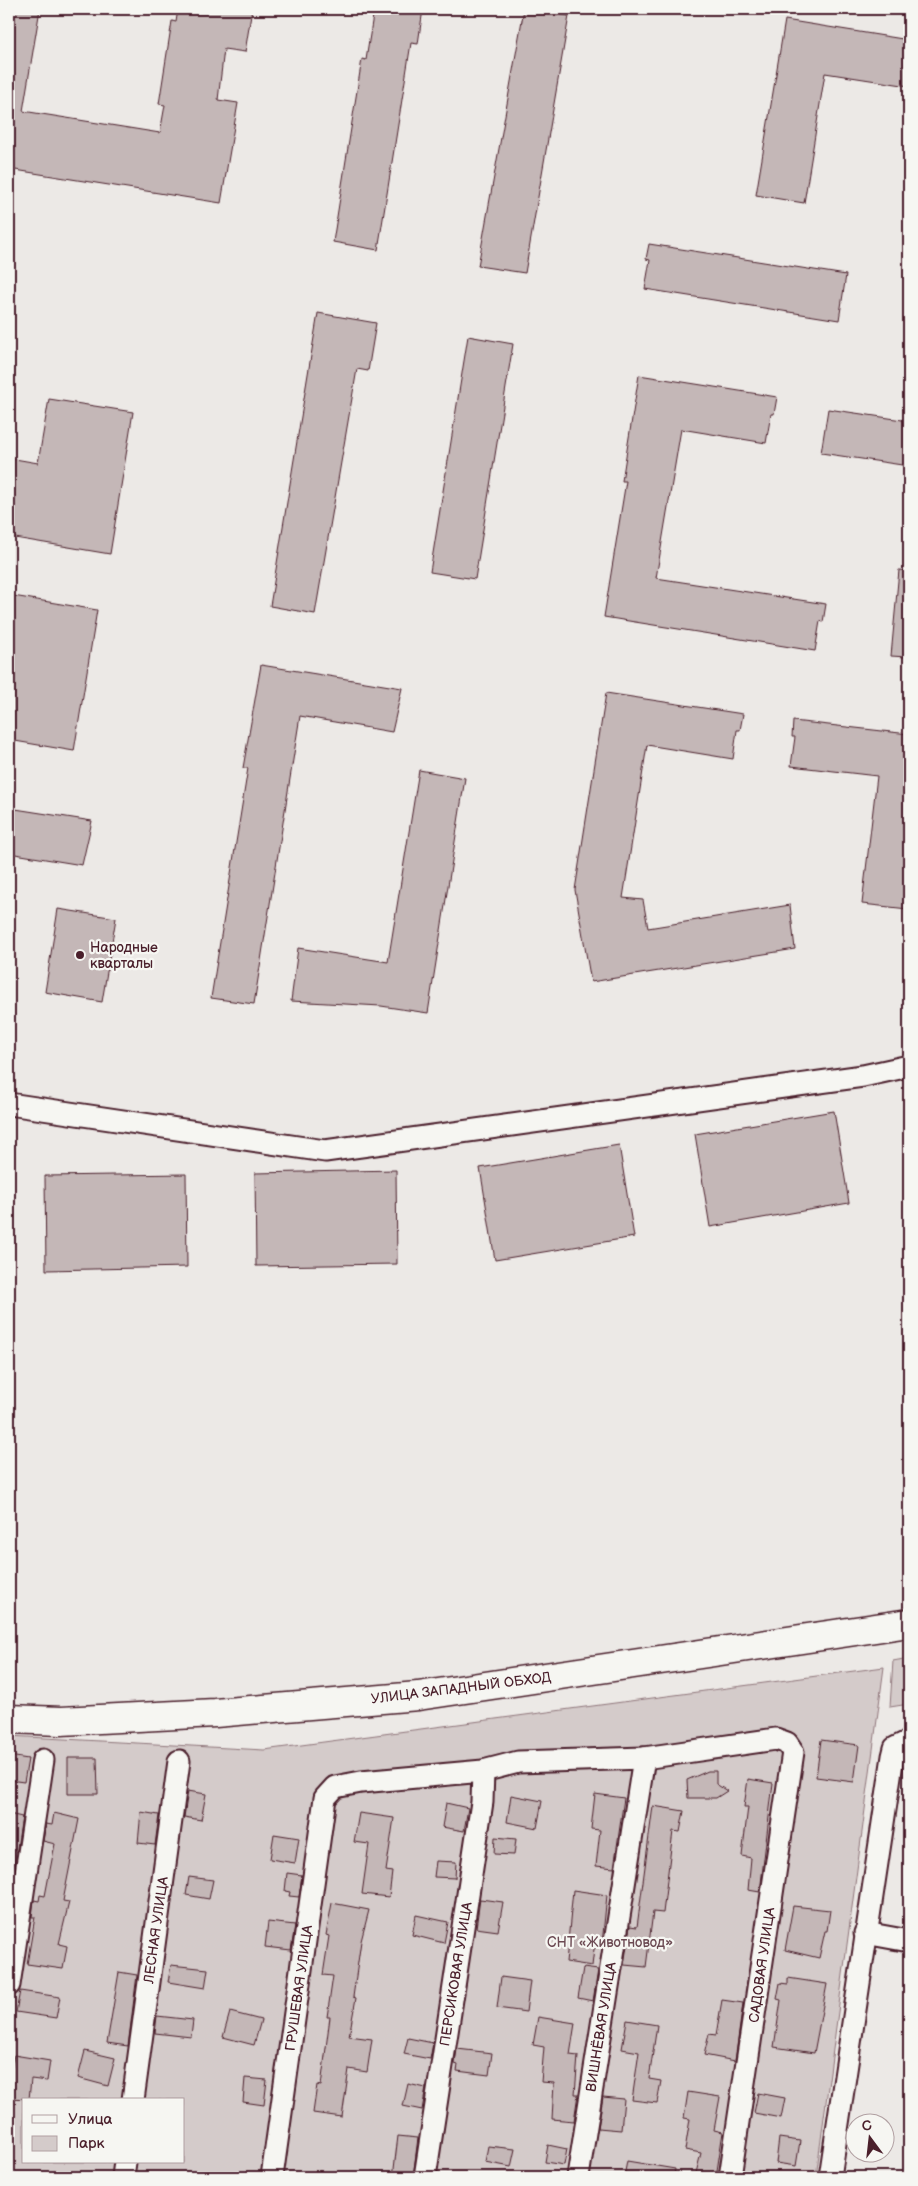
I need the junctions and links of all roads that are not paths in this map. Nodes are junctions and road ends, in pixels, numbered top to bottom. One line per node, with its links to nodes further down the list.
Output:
1 (909, 1066): 2 (street)
2 (9, 1104)
3 (909, 1610): 5 (highway, УЛИЦА ЗАПАДНЫЙ ОБХОД)
4 (909, 1623): 6 (highway, УЛИЦА ЗАПАДНЫЙ ОБХОД)
5 (9, 1702)
6 (9, 1719)
7 (909, 1741): 12 (street)
8 (644, 1758): 11 (street); 20 (street, ВИШНЁВАЯ УЛИЦА); 21 (street, САДОВАЯ УЛИЦА)
9 (43, 1760): 14 (street)
10 (178, 1761): 15 (street, ЛЕСНАЯ УЛИЦА)
11 (483, 1771): 18 (street, ГРУШЕВАЯ УЛИЦА); 19 (street, ПЕРСИКОВАЯ УЛИЦА)
12 (865, 1933): 13 (street); 22 (street)
13 (909, 1941)
14 (9, 1985)
15 (133, 2098)
16 (125, 2164): 17 (street)
17 (123, 2177)
18 (272, 2177)
19 (425, 2177)
20 (578, 2177)
21 (730, 2177)
22 (830, 2177)

